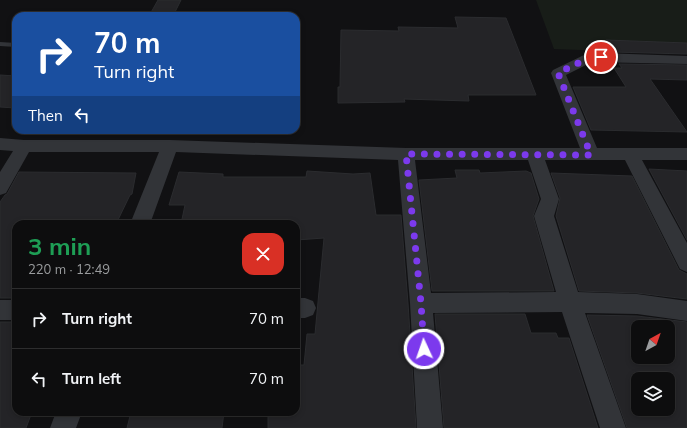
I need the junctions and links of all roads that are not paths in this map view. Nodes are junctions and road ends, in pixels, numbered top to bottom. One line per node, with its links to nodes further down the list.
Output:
1 (0, 44): 2 (lane)
2 (12, 45)
3 (687, 60): 11 (street)
4 (0, 144): 5 (street)
5 (24, 146): 6 (street); 12 (street)
6 (170, 146): 7 (street); 13 (street)
7 (406, 154): 10 (street); 16 (street)
8 (630, 154): 9 (street); 11 (street); 14 (street)
9 (687, 154)
10 (535, 155): 11 (street); 15 (street)
11 (591, 155)
12 (0, 188)
13 (142, 220)
14 (687, 263)
15 (570, 302): 16 (street); 19 (street); 23 (street)
16 (421, 303): 22 (street)
17 (0, 310): 18 (street)
18 (12, 310)
19 (687, 311)
20 (68, 416): 21 (street)
21 (63, 428)
22 (430, 428)
23 (613, 428)

